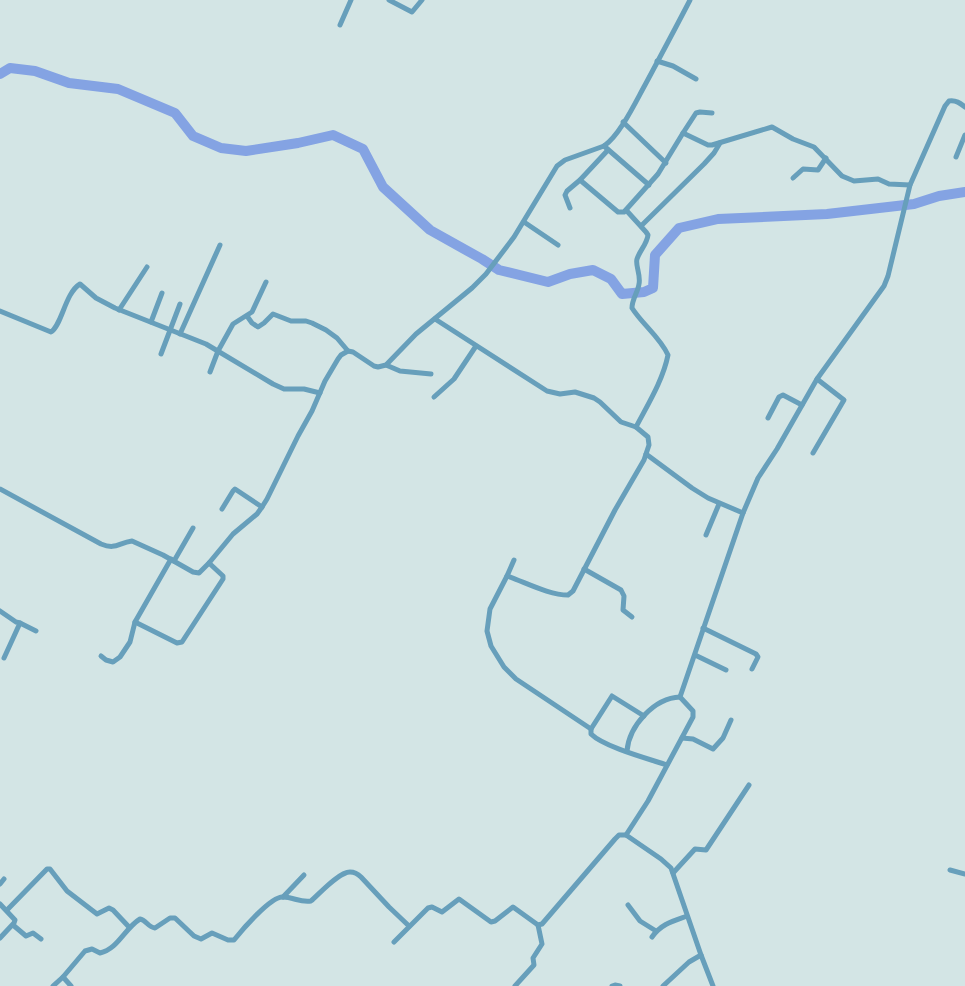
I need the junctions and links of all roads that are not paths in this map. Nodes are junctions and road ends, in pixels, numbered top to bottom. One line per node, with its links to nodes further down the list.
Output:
1 (351, 0): 5 (street)
2 (390, 0): 3 (street)
3 (422, 0)
4 (690, 0): 6 (street)
5 (340, 25)
6 (657, 61): 7 (street); 10 (street)
7 (696, 79)
8 (965, 107): 21 (street)
9 (712, 113): 11 (street)
10 (623, 122): 14 (street); 17 (street)
11 (683, 133): 13 (street); 17 (street)
12 (965, 135): 15 (street)
13 (720, 143): 16 (street); 25 (street)
14 (606, 148): 19 (street); 20 (street); 24 (street)
15 (956, 157)
16 (826, 158): 18 (street); 21 (street)
17 (666, 163): 20 (street)
18 (793, 178)
19 (580, 180): 22 (street); 23 (street)
20 (649, 185): 23 (street)
21 (910, 185): 46 (street)
22 (570, 208)
23 (626, 210): 25 (street)
24 (524, 222): 27 (street); 35 (street)
25 (641, 226): 51 (street)
26 (220, 245): 38 (street)
27 (558, 245)
28 (147, 267): 33 (street)
29 (266, 282): 34 (street)
30 (162, 294): 36 (street)
31 (180, 304): 37 (street)
32 (0, 310): 33 (street)
33 (119, 310): 36 (street)
34 (247, 316): 40 (street); 41 (street)
35 (435, 319): 39 (street); 43 (street)
36 (151, 322): 37 (street)
37 (170, 330): 38 (street); 42 (street)
38 (180, 334): 40 (street)
39 (476, 346): 48 (street); 51 (street)
40 (218, 351): 44 (street); 47 (street)
41 (348, 351): 43 (street); 47 (street)
42 (161, 354)
43 (386, 365): 45 (street)
44 (210, 372)
45 (431, 374)
46 (816, 380): 49 (street); 52 (street)
47 (320, 393): 56 (street)
48 (434, 397)
49 (802, 405): 50 (street); 58 (street)
50 (768, 418)
51 (636, 427): 53 (street)
52 (813, 453)
53 (646, 454): 55 (street); 64 (street)
54 (0, 489): 61 (street)
55 (720, 504): 58 (street); 60 (street)
56 (262, 507): 57 (street); 63 (street)
57 (222, 509)
58 (743, 514): 70 (street)
59 (193, 528): 61 (street)
60 (706, 535)
61 (173, 560): 63 (street); 68 (street)
62 (514, 560): 65 (street)
63 (209, 563): 68 (street)
64 (584, 569): 65 (street); 67 (street)
65 (507, 576): 80 (street)
66 (0, 611): 69 (street)
67 (632, 617)
68 (135, 622): 73 (street)
69 (20, 623): 71 (street); 74 (street)
70 (703, 628): 72 (street); 75 (street)
71 (36, 631)
72 (695, 655): 76 (street); 77 (street)
73 (101, 656)
74 (4, 658)
75 (752, 669)
76 (726, 670)
77 (680, 697): 78 (street); 81 (street)
78 (644, 716): 80 (street); 82 (street)
79 (731, 720): 81 (street)
80 (591, 729): 82 (street)
81 (682, 738): 83 (street)
82 (627, 751): 83 (street)
83 (667, 765): 85 (street)
84 (749, 785): 87 (street)
85 (626, 834): 87 (street); 98 (street)
86 (950, 870): 88 (street)
87 (673, 873): 96 (street)
88 (965, 874)
89 (304, 875): 92 (street)
90 (4, 878): 91 (street)
91 (0, 884)
92 (283, 897): 99 (street); 100 (street)
93 (0, 904): 95 (street)
94 (628, 905): 101 (street)
95 (7, 910): 97 (street); 100 (street)
96 (687, 916): 101 (street); 106 (street)
97 (12, 925): 103 (street); 104 (street)
98 (538, 925): 99 (street); 110 (street)
99 (409, 926): 105 (street)
100 (129, 927): 107 (street)
101 (656, 931): 102 (street)
102 (652, 937)
103 (0, 938)
104 (41, 940)
105 (394, 942)
106 (701, 955): 113 (street); 114 (street)
107 (63, 977): 108 (street); 109 (street)
108 (53, 986)
109 (71, 986)
110 (516, 986)
111 (612, 986): 112 (street)
112 (620, 986)
113 (663, 986)
114 (713, 986)

